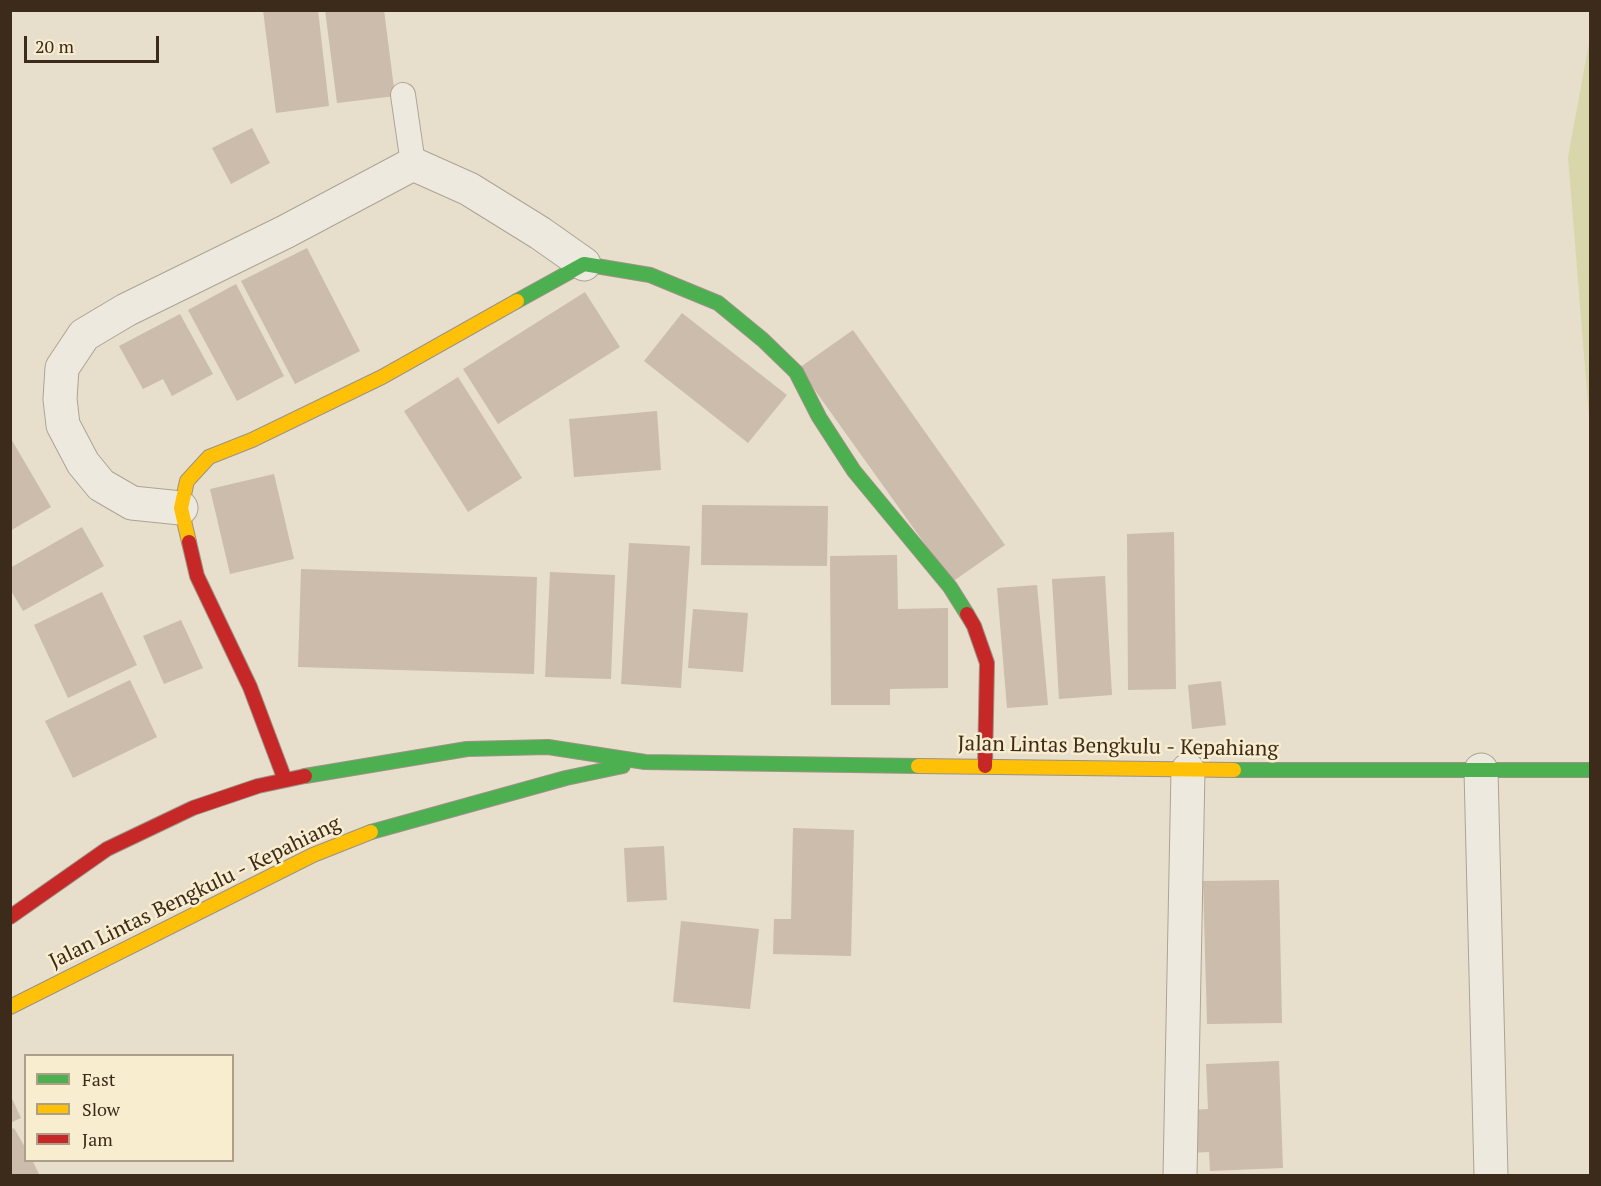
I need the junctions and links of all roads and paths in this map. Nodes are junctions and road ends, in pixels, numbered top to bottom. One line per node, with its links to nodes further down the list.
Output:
1 (403, 95): 2 (lane)
2 (413, 164): 3 (street); 4 (street)
3 (584, 264): 4 (main road); 6 (main road)
4 (181, 508): 10 (main road)
5 (645, 762): 6 (main road, Jalan Lintas Bengkulu - Kepahiang); 10 (main road, Jalan Lintas Bengkulu - Kepahiang); 12 (main road, Jalan Lintas Bengkulu - Kepahiang)
6 (985, 766): 7 (main road, Jalan Lintas Bengkulu - Kepahiang)
7 (1188, 770): 8 (main road, Jalan Lintas Bengkulu - Kepahiang); 13 (street)
8 (1481, 770): 9 (main road, Jalan Lintas Bengkulu - Kepahiang); 14 (street)
9 (1590, 770)
10 (285, 780): 11 (main road, Jalan Lintas Bengkulu - Kepahiang)
11 (10, 917)
12 (10, 1007)
13 (1180, 1176)
14 (1491, 1176)

